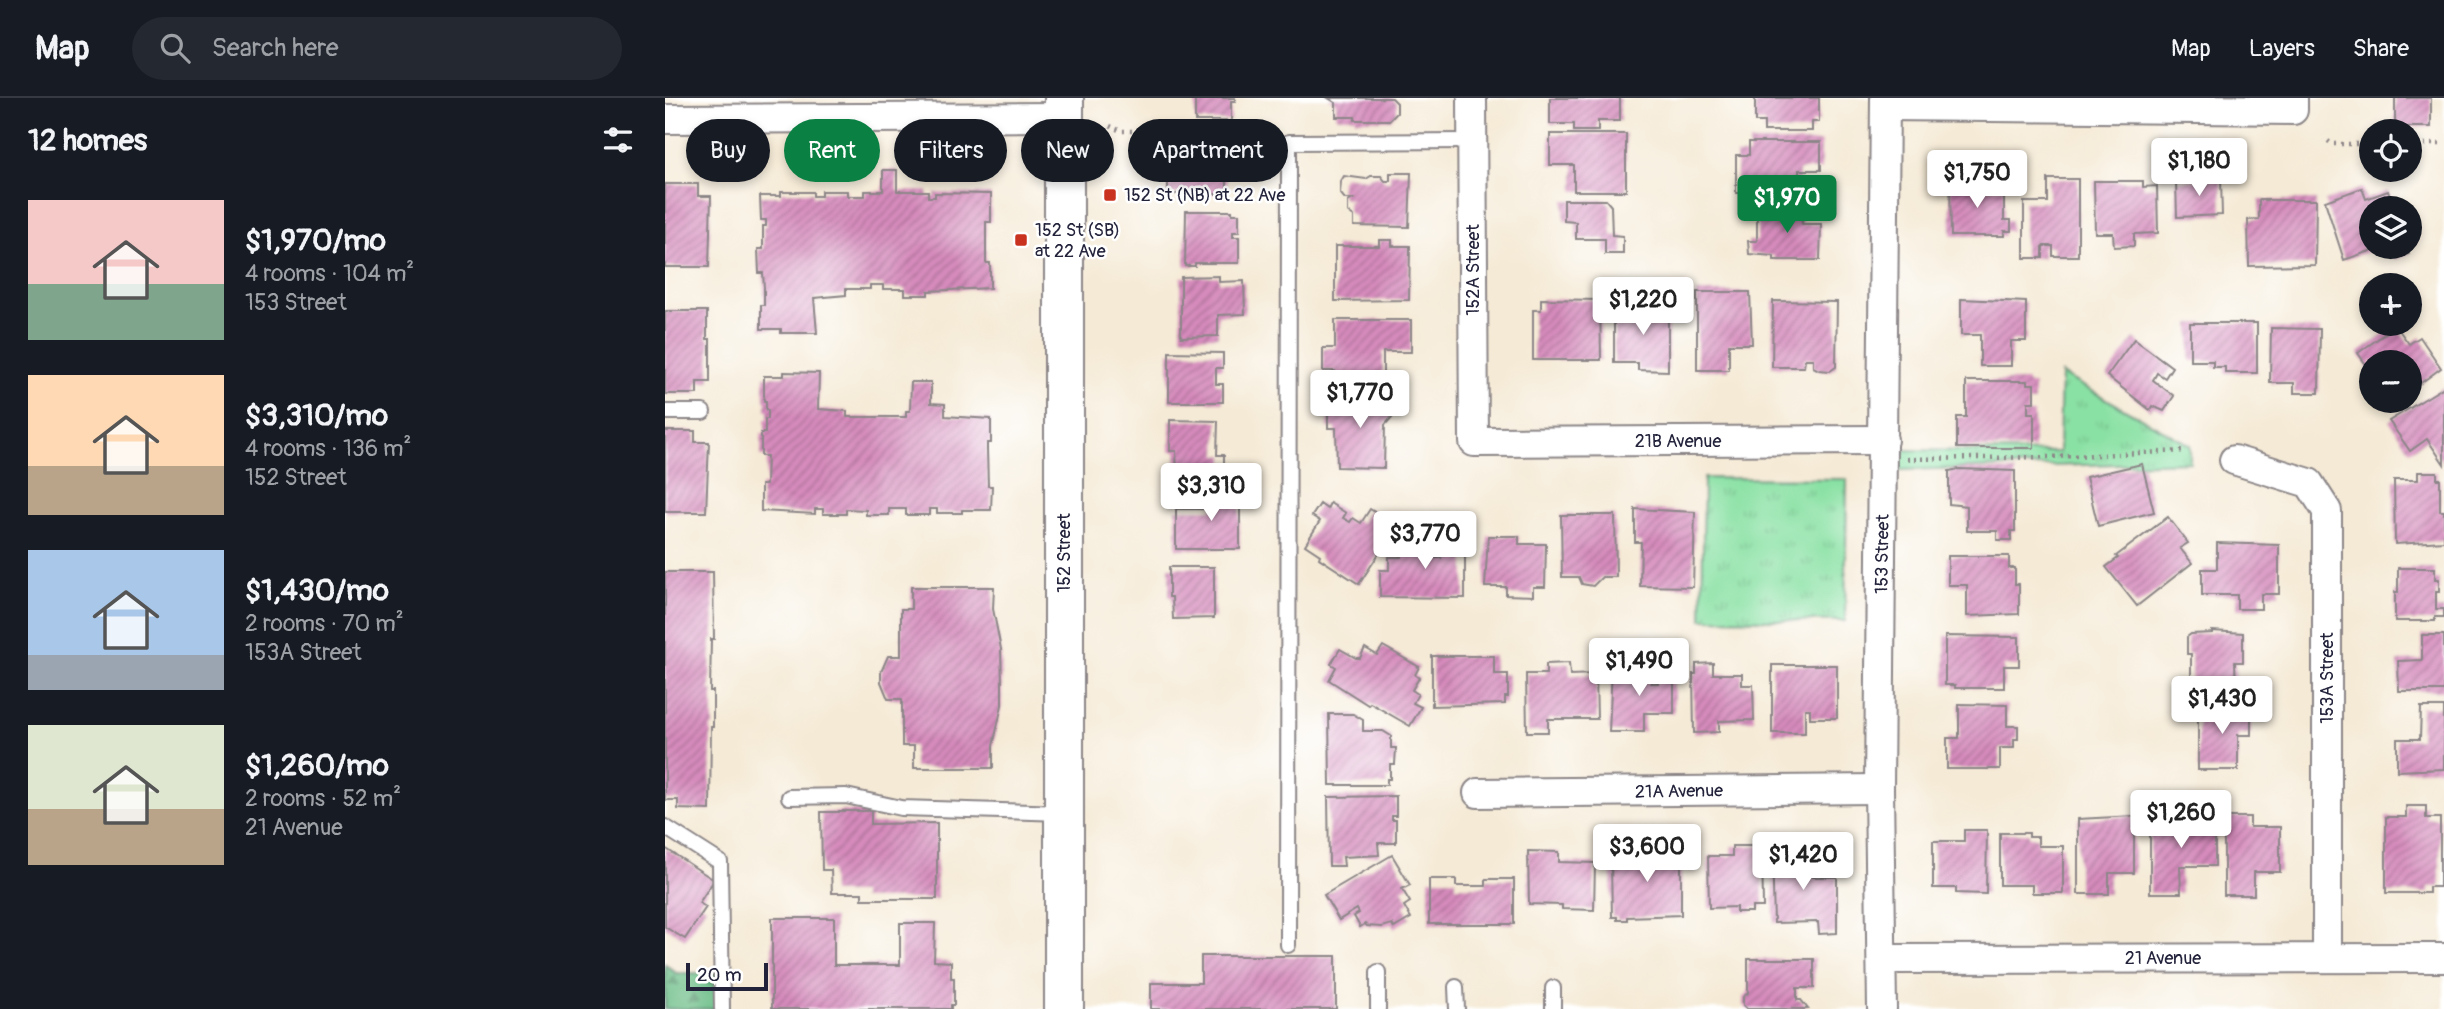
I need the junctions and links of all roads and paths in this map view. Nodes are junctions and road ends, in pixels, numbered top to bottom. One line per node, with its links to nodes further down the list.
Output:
1 (1472, 98): 7 (street, 152A Street)
2 (1885, 102): 3 (street); 16 (street, 153 Street)
3 (2293, 104)
4 (1064, 108): 5 (street); 22 (main road, 152 Street)
5 (665, 119)
6 (1114, 128): 9 (path)
7 (1472, 141): 9 (lane); 15 (street, 152A Street)
8 (2328, 141): 10 (path)
9 (1289, 142): 24 (lane)
10 (2359, 144)
11 (2422, 144): 12 (path)
12 (2444, 144)
13 (665, 412): 14 (lane)
14 (703, 412)
15 (1474, 442): 16 (street, 21B Avenue)
16 (1892, 450): 17 (path); 19 (street, 153 Street)
17 (2185, 451)
18 (2234, 460): 25 (street, 153A Street)
19 (1879, 789): 20 (street, 21A Avenue); 27 (street, 153 Street)
20 (1478, 793)
21 (789, 797): 22 (lane)
22 (1065, 813): 32 (main road, 152 Street)
23 (665, 828): 31 (lane)
24 (1288, 945)
25 (2327, 958): 26 (street, 21 Avenue); 27 (street, 21 Avenue)
26 (2444, 958)
27 (1882, 959): 36 (street, 153 Street)
28 (1378, 972): 33 (lane)
29 (1456, 987): 34 (lane)
30 (1553, 988): 35 (lane)
31 (722, 1009)
32 (1065, 1009)
33 (1378, 1009)
34 (1457, 1009)
35 (1553, 1009)
36 (1882, 1009)

